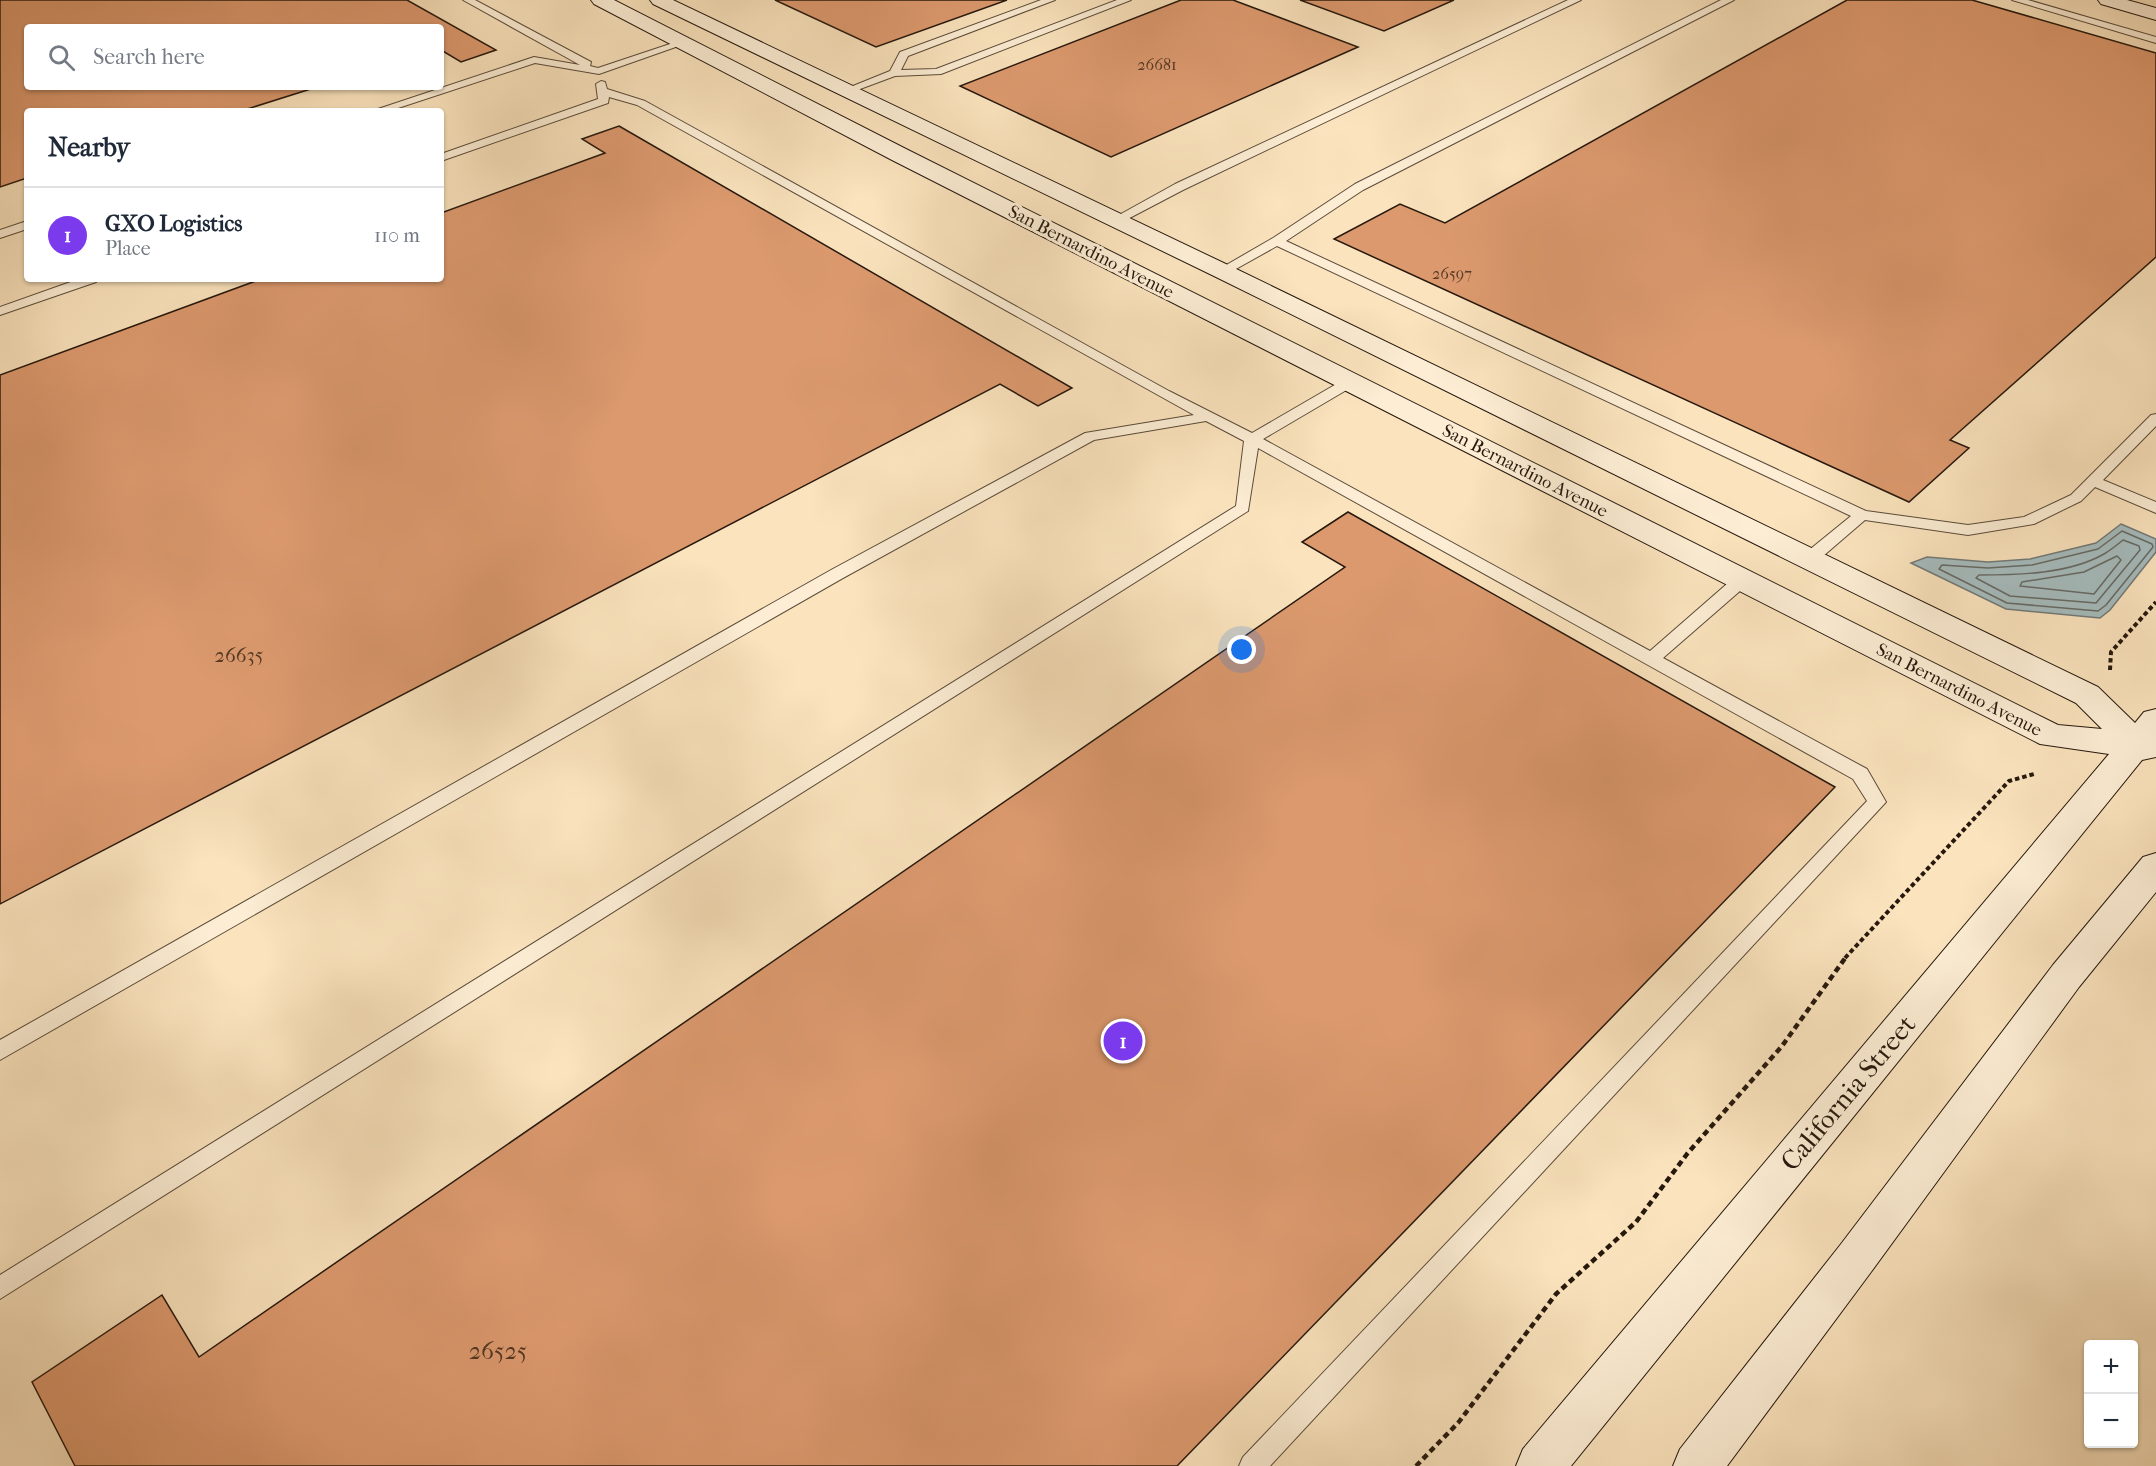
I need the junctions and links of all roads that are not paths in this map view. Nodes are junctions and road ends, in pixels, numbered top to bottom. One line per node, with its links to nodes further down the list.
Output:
1 (468, 0): 13 (lane)
2 (600, 0): 12 (main road, San Bernardino Avenue)
3 (659, 0): 17 (main road, San Bernardino Avenue)
4 (1050, 0): 14 (lane)
5 (1126, 0): 14 (lane)
6 (1576, 0): 21 (lane)
7 (1729, 0): 24 (lane)
8 (2017, 0): 11 (lane)
9 (2107, 0): 10 (main road)
10 (2156, 14)
11 (2156, 40)
12 (682, 43): 13 (lane); 28 (main road, San Bernardino Avenue)
13 (599, 70): 15 (lane); 18 (lane)
14 (894, 73): 17 (lane)
15 (444, 89)
16 (442, 90): 19 (lane)
17 (848, 90): 21 (main road, San Bernardino Avenue)
18 (602, 91): 20 (lane); 29 (lane)
19 (387, 108)
20 (444, 157)
21 (1116, 220): 25 (main road, San Bernardino Avenue)
22 (24, 226): 23 (lane)
23 (0, 234)
24 (1278, 241): 25 (lane); 34 (lane)
25 (1222, 271): 35 (main road, San Bernardino Avenue)
26 (82, 282): 27 (lane)
27 (0, 311)
28 (1350, 382): 31 (lane); 36 (main road, San Bernardino Avenue)
29 (1207, 417): 31 (lane); 40 (lane)
30 (2156, 418): 32 (lane)
31 (1252, 439): 37 (lane); 41 (lane)
32 (2093, 481): 33 (lane); 34 (lane)
33 (2156, 508)
34 (1862, 515): 35 (lane)
35 (1809, 559): 38 (main road, San Bernardino Avenue)
36 (1742, 580): 37 (lane); 38 (main road, San Bernardino Avenue)
37 (1652, 658): 42 (lane)
38 (2150, 740): 43 (main road, California Street)
39 (2156, 867): 44 (main road)
40 (0, 1051)
41 (0, 1288)
42 (1252, 1466)
43 (1540, 1466)
44 (1697, 1466)

